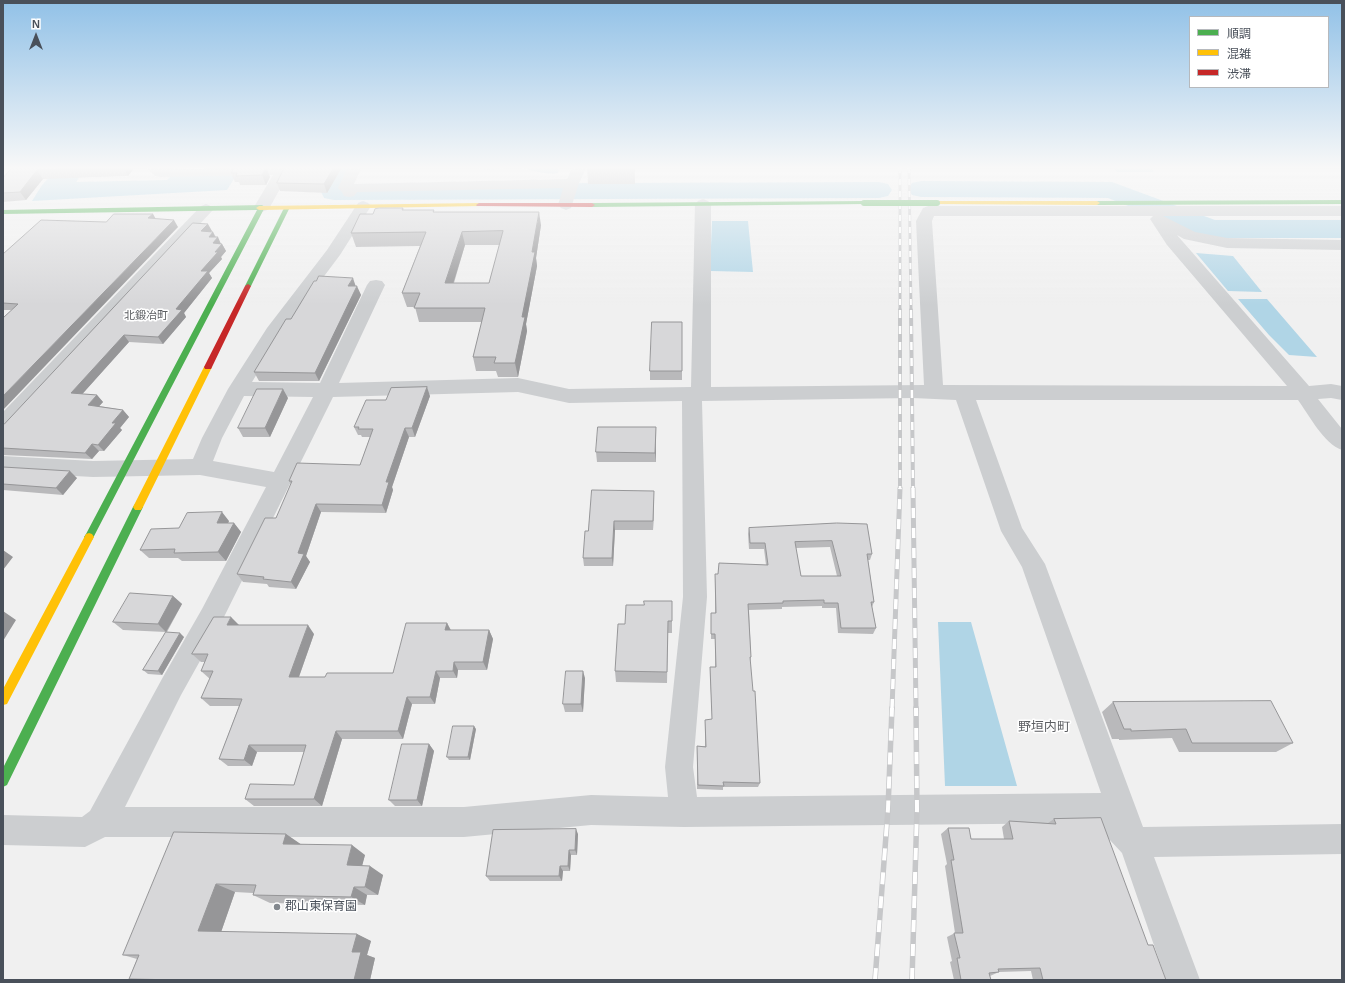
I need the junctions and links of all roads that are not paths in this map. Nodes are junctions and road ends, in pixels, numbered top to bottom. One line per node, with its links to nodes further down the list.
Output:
1 (202, 213): 19 (street)
2 (259, 213): 24 (street)
3 (285, 213): 23 (street)
4 (359, 213): 12 (street)
5 (703, 213): 18 (street)
6 (927, 213): 14 (street)
7 (1013, 213): 9 (street)
8 (1272, 213): 9 (street)
9 (1155, 216): 10 (street); 16 (street)
10 (1342, 245)
11 (376, 285): 13 (street)
12 (238, 389): 13 (street); 22 (street)
13 (326, 390): 18 (street); 25 (street)
14 (934, 392): 15 (street); 18 (street)
15 (964, 393): 16 (street); 32 (street)
16 (1304, 393): 17 (street); 20 (street)
17 (1342, 393)
18 (696, 394): 28 (street)
19 (3, 425)
20 (1342, 442)
21 (3, 464): 24 (street)
22 (200, 467): 23 (street); 25 (street)
23 (159, 468): 24 (street); 27 (street)
24 (124, 469): 26 (street)
25 (280, 481): 29 (street)
26 (3, 700)
27 (3, 781)
28 (684, 812): 29 (street); 32 (street)
29 (101, 822): 30 (street)
30 (3, 830)
31 (1342, 838): 32 (street)
32 (1132, 842): 33 (street)
33 (1183, 980)

